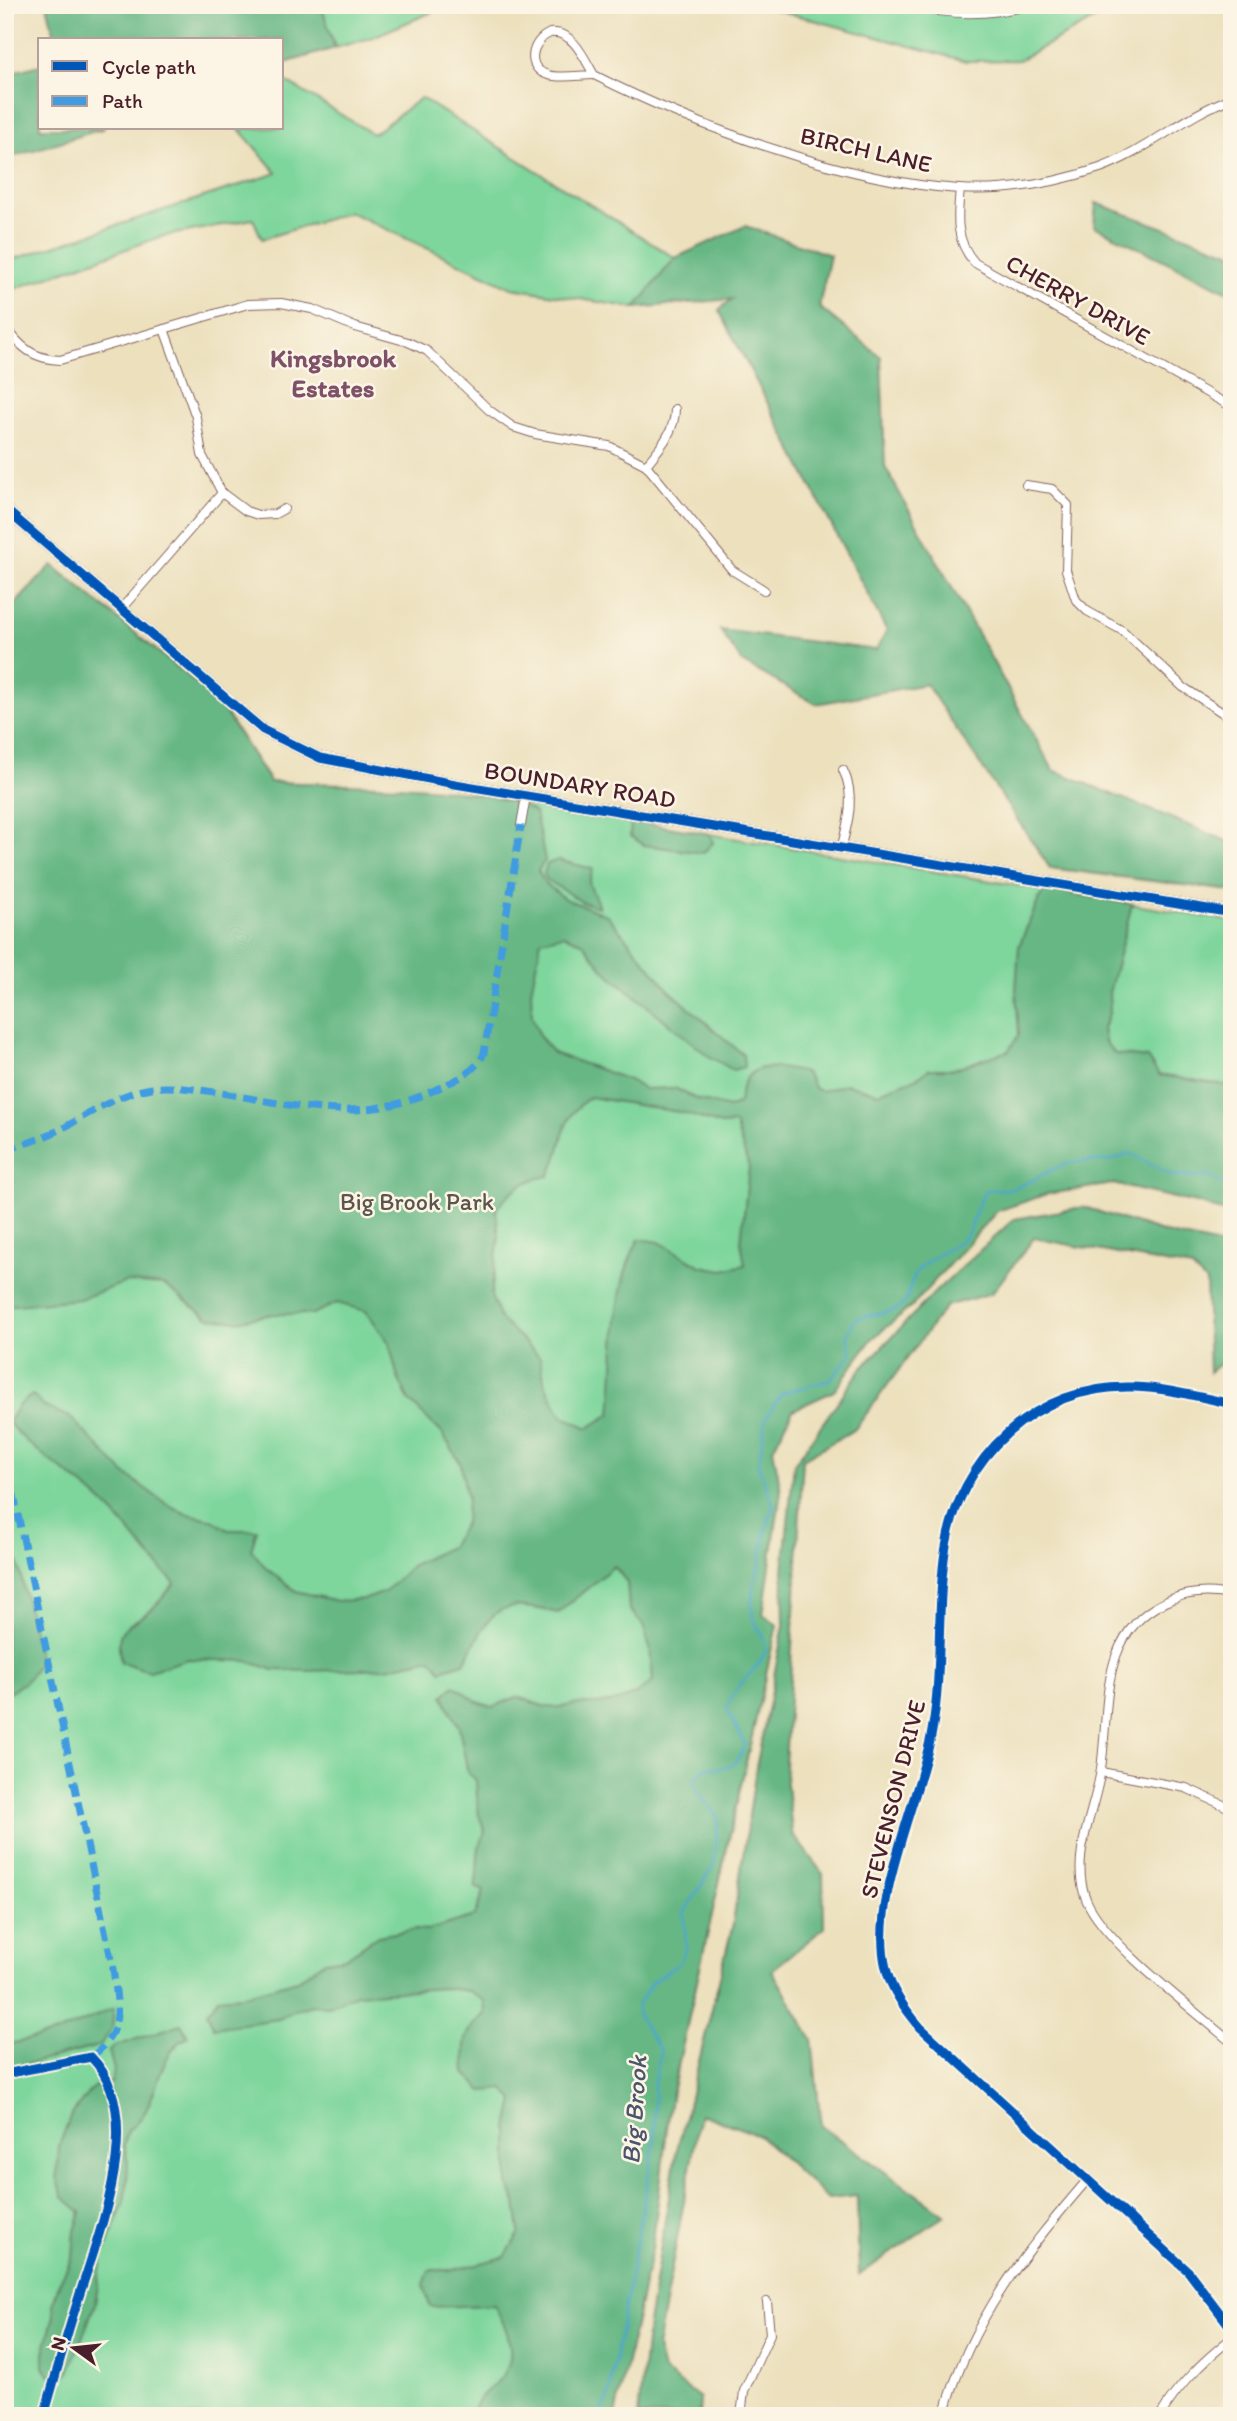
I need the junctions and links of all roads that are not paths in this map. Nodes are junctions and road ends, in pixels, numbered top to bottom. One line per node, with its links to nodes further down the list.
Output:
1 (906, 5): 2 (street)
2 (1029, 5)
3 (594, 75): 3 (street, BIRCH LANE); 5 (street, BIRCH LANE)
4 (1232, 98): 5 (street, BIRCH LANE)
5 (960, 189): 8 (street, CHERRY DRIVE)
6 (5, 326): 7 (street)
7 (164, 329): 10 (street); 12 (street)
8 (1232, 407)
9 (675, 409): 10 (street)
10 (646, 465): 15 (street)
11 (1026, 485): 17 (street)
12 (222, 493): 14 (street); 16 (street)
13 (5, 509): 16 (street, BOUNDARY ROAD)
14 (284, 509)
15 (764, 590)
16 (121, 609): 19 (street, BOUNDARY ROAD)
17 (1232, 719)
18 (843, 770): 21 (street)
19 (526, 796): 20 (street); 21 (street, BOUNDARY ROAD)
20 (521, 825)
21 (841, 849): 22 (street, BOUNDARY ROAD)
22 (1232, 914)
23 (1232, 1404): 28 (street, STEVENSON DRIVE)
24 (1232, 1596): 25 (street)
25 (1101, 1772): 26 (street); 27 (street)
26 (1232, 1809)
27 (1232, 2043)
28 (1088, 2179): 30 (street, STEVENSON DRIVE); 33 (street)
29 (766, 2302): 32 (street)
30 (1232, 2329)
31 (1232, 2338): 34 (street)
32 (741, 2416)
33 (944, 2416)
34 (1160, 2416)

